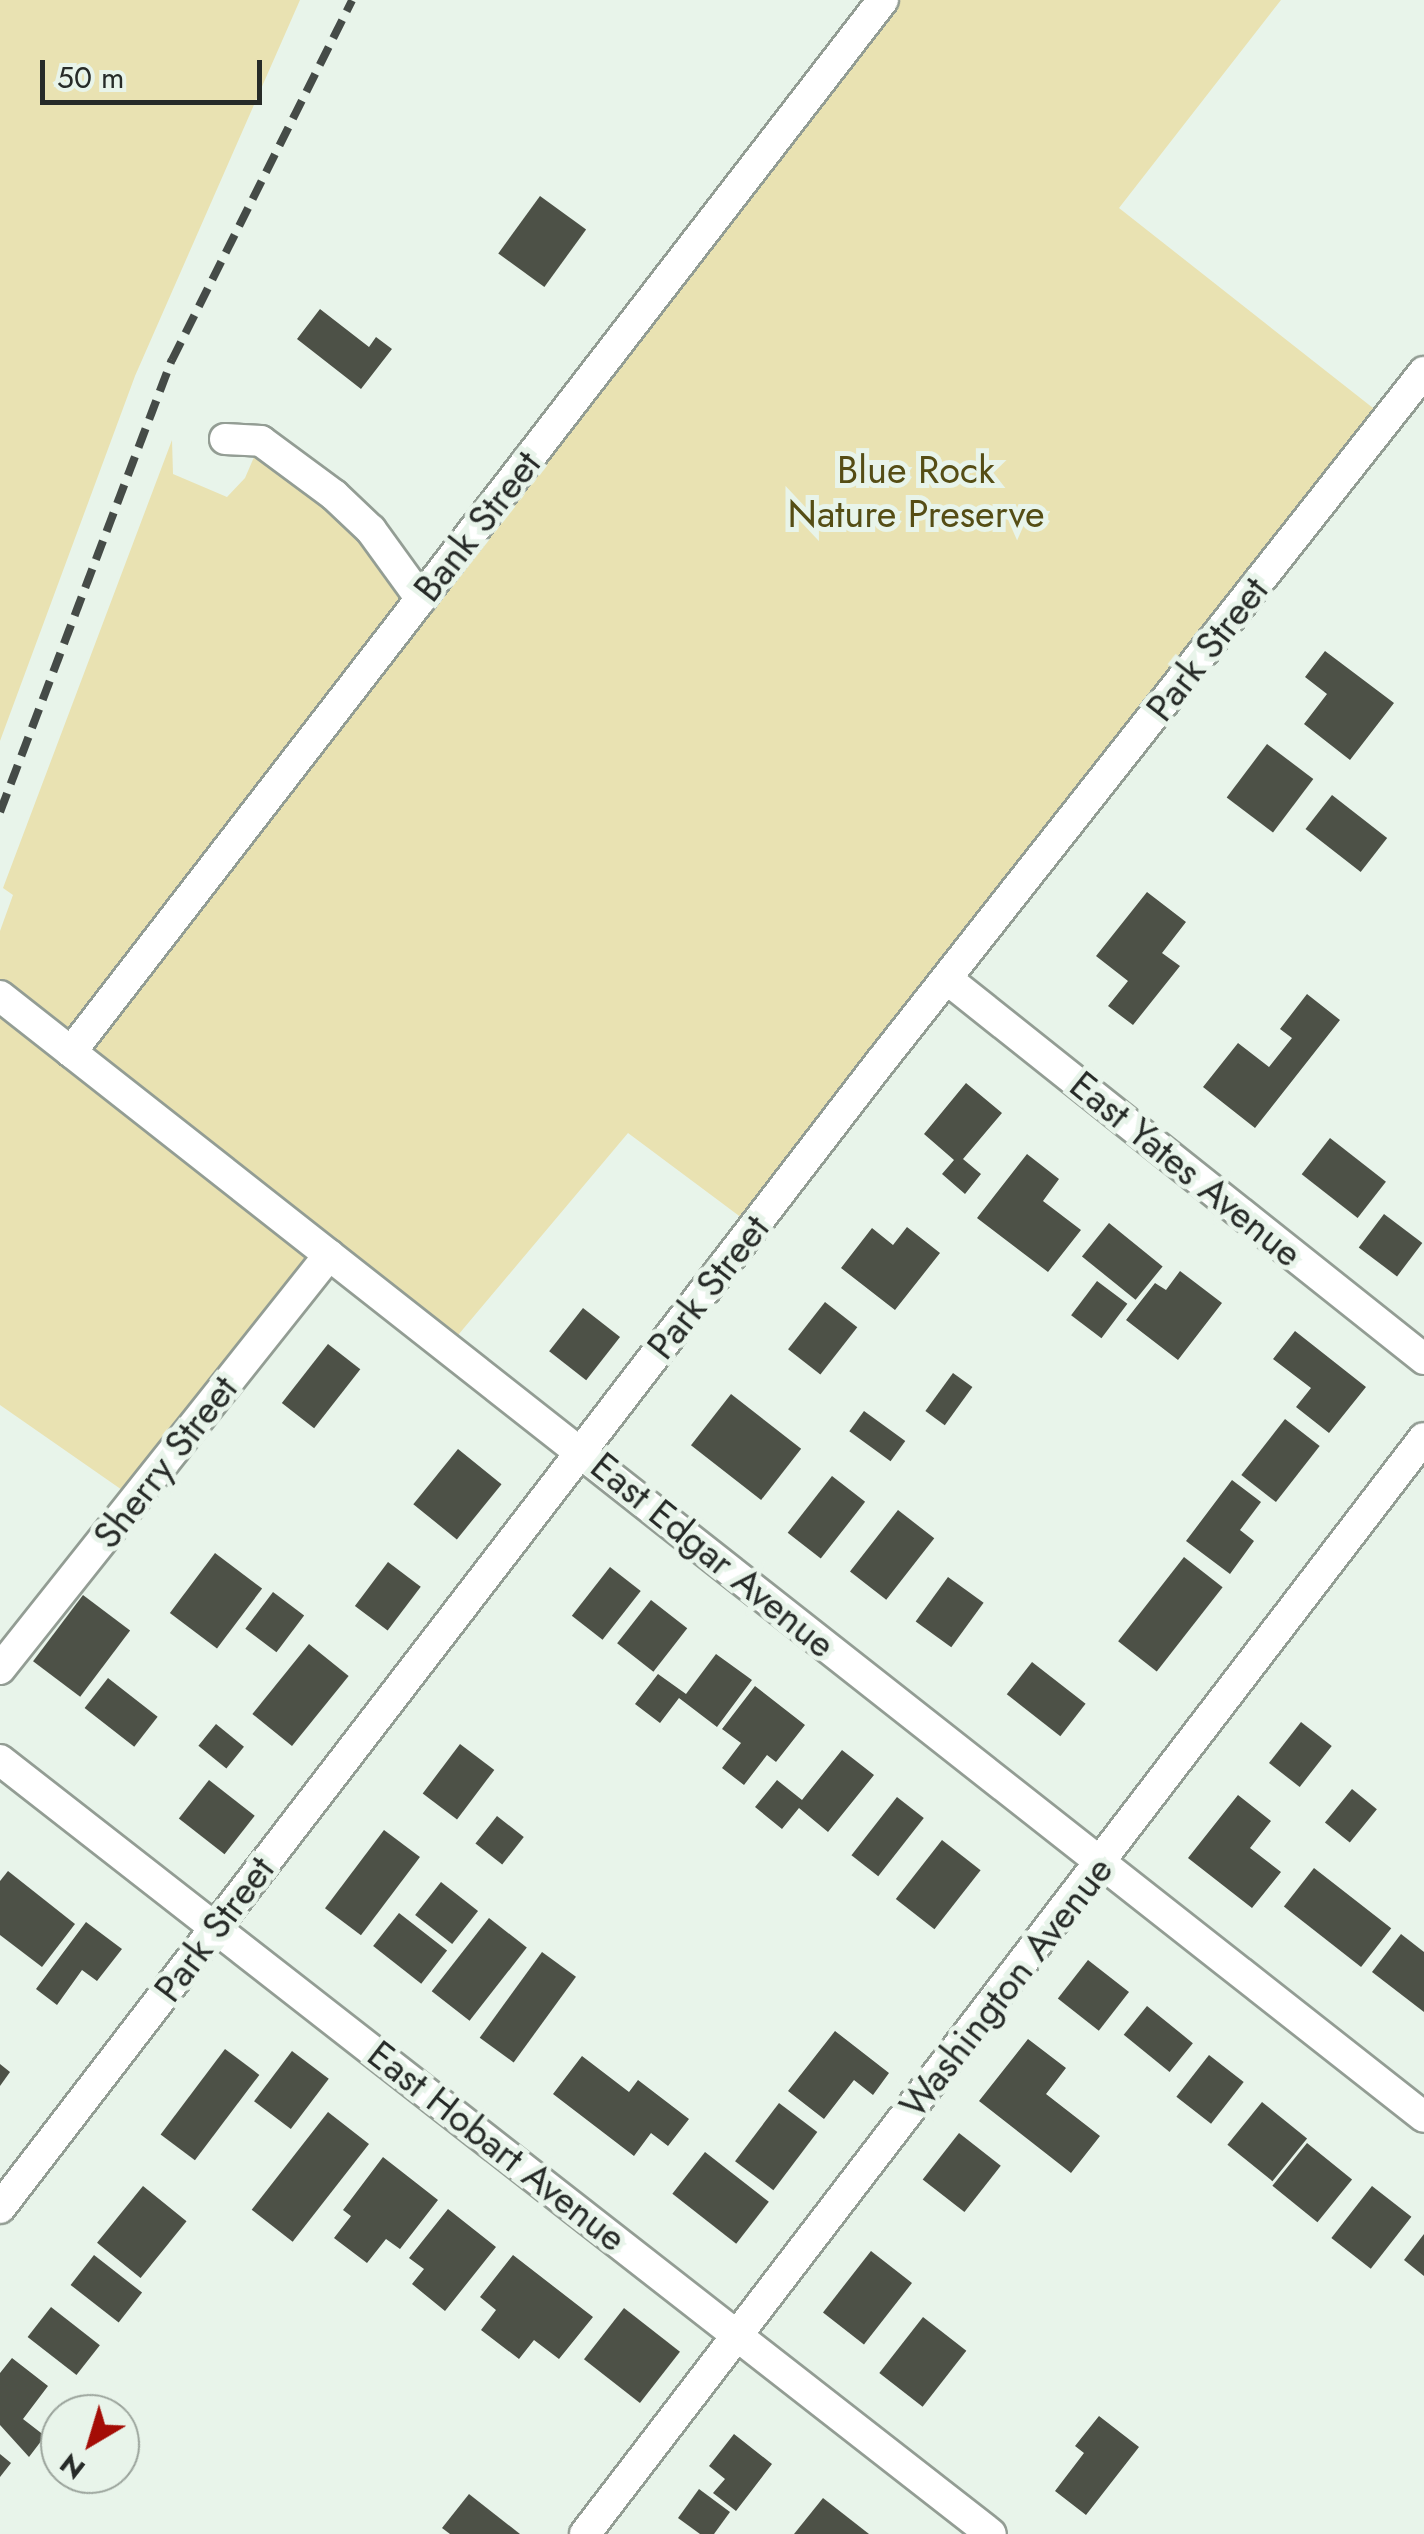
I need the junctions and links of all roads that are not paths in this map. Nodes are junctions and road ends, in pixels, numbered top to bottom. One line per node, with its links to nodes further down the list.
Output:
1 (883, 0): 4 (street, Bank Street)
2 (1424, 372): 5 (street, Park Street)
3 (225, 439): 4 (street)
4 (421, 599): 7 (street, Bank Street)
5 (947, 979): 9 (street, East Yates Avenue); 11 (street, Park Street)
6 (0, 996): 7 (street, East Edgar Avenue)
7 (71, 1052): 8 (street, East Edgar Avenue)
8 (329, 1255): 11 (street, East Edgar Avenue); 12 (street, Sherry Street)
9 (1424, 1359)
10 (1424, 1438): 14 (street, Washington Avenue)
11 (582, 1450): 14 (street, East Edgar Avenue); 15 (street, Park Street)
12 (0, 1669)
13 (0, 1760): 15 (street, East Hobart Avenue)
14 (1101, 1862): 16 (street, East Edgar Avenue); 18 (street, Washington Avenue)
15 (217, 1926): 17 (street, Park Street); 18 (street, East Hobart Avenue)
16 (1424, 2117)
17 (0, 2208)
18 (738, 2335): 19 (street, Washington Avenue); 20 (street, East Hobart Avenue)
19 (585, 2534)
20 (991, 2534)

